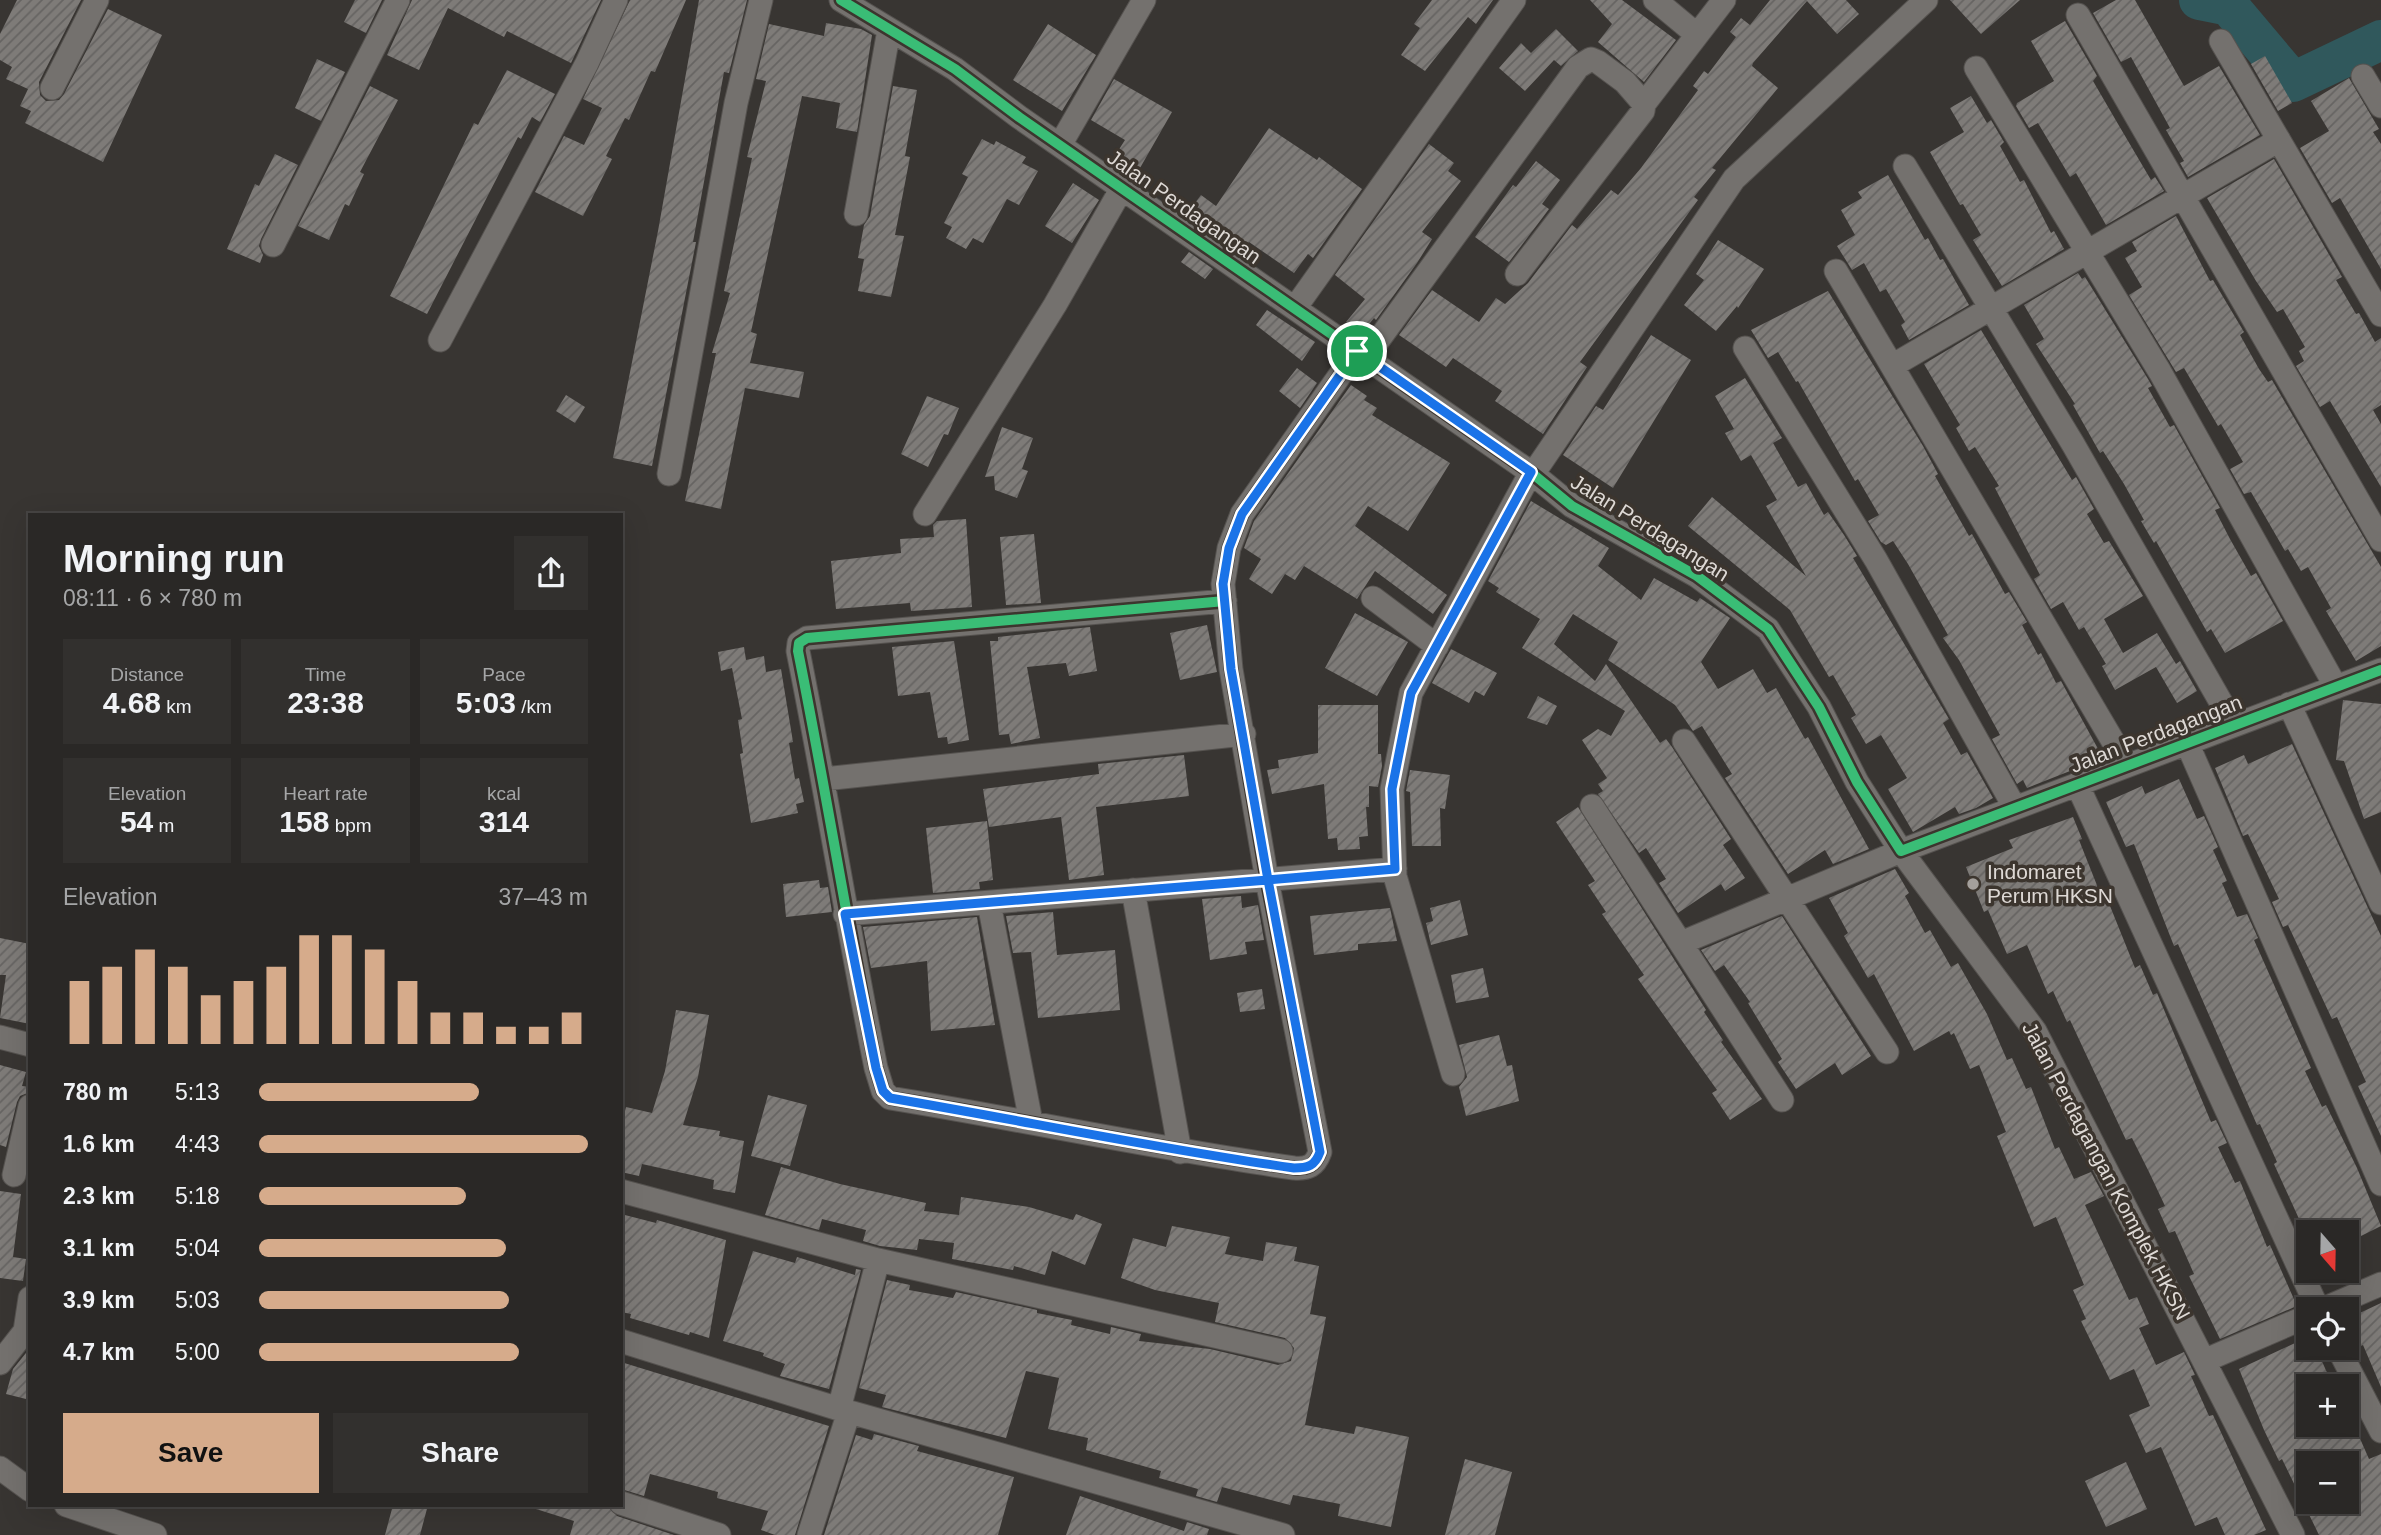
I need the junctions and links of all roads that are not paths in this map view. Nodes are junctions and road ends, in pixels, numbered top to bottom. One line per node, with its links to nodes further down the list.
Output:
1 (97, 0): 17 (street)
2 (398, 0): 26 (street)
3 (616, 0): 33 (street)
4 (761, 0): 38 (street)
5 (841, 0): 12 (street, Jalan Perdagangan)
6 (1144, 0): 21 (street)
7 (1514, 0): 31 (street)
8 (1655, 0): 13 (street)
9 (1724, 0): 13 (street)
10 (1926, 0): 37 (street)
11 (2078, 15): 24 (street)
12 (889, 30): 21 (street, Jalan Perdagangan); 25 (street)
13 (1696, 34): 18 (street)
14 (2221, 41): 20 (street)
15 (1976, 68): 27 (street)
16 (2363, 76): 19 (street)
17 (52, 88)
18 (1644, 104): 29 (street); 35 (street)
19 (2381, 106)
20 (2278, 140): 24 (street); 32 (street)
21 (1060, 145): 23 (street, Jalan Perdagangan)
22 (1906, 166): 30 (street)
23 (1122, 188): 31 (street, Jalan Perdagangan); 39 (street)
24 (2183, 194): 27 (street); 40 (street)
25 (856, 214)
26 (273, 245)
27 (2088, 251): 30 (street); 45 (street)
28 (1836, 271): 36 (street)
29 (1517, 274)
30 (1992, 306): 36 (street); 47 (street)
31 (1295, 308): 35 (street, Jalan Perdagangan)
32 (2381, 315)
33 (440, 340)
34 (1745, 348): 55 (street)
35 (1362, 354): 37 (street, Jalan Perdagangan); 42 (street)
36 (1892, 366): 51 (street)
37 (1532, 473): 43 (street); 56 (street, Jalan Perdagangan)
38 (669, 474)
39 (926, 514)
40 (2381, 540)
41 (1373, 598): 43 (street)
42 (1225, 601): 48 (street); 52 (street)
43 (1437, 646): 57 (street)
44 (2381, 670): 45 (street, Jalan Perdagangan)
45 (2336, 687): 46 (street, Jalan Perdagangan)
46 (2289, 704): 47 (street, Jalan Perdagangan); 62 (street)
47 (2234, 725): 50 (street, Jalan Perdagangan)
48 (1244, 734): 52 (street); 58 (street)
49 (1684, 740): 60 (street)
50 (2186, 743): 51 (street, Jalan Perdagangan); 74 (street)
51 (2127, 765): 53 (street, Jalan Perdagangan)
52 (824, 779): 63 (street)
53 (2077, 784): 55 (street, Jalan Perdagangan); 78 (street)
54 (1592, 806): 64 (street)
55 (2015, 808): 56 (street, Jalan Perdagangan)
56 (1901, 851): 60 (street); 84 (street, Jalan Perdagangan Komplek HKSN)
57 (1395, 869): 58 (street); 68 (street)
58 (1268, 880): 59 (street); 72 (street)
59 (1133, 890): 61 (street); 72 (street)
60 (1787, 899): 64 (street); 67 (street)
61 (989, 903): 63 (street); 71 (street)
62 (2381, 903)
63 (845, 914): 71 (street)
64 (1681, 943): 69 (street)
65 (0, 1037): 66 (street)
66 (28, 1044)
67 (1888, 1052)
68 (1453, 1074)
69 (1782, 1100)
70 (28, 1115): 73 (street)
71 (1031, 1122): 72 (street)
72 (1180, 1152)
73 (14, 1175)
74 (2381, 1184)
75 (623, 1192): 76 (street)
76 (878, 1259): 83 (street); 87 (street)
77 (2381, 1284): 79 (street)
78 (2312, 1297)
79 (2351, 1297)
80 (2296, 1320): 84 (street)
81 (27, 1332): 86 (street)
82 (623, 1342): 87 (street)
83 (1281, 1351)
84 (2206, 1360): 98 (street, Jalan Perdagangan Komplek HKSN)
85 (2343, 1360): 88 (street)
86 (0, 1363)
87 (844, 1411): 96 (street); 97 (street)
88 (2381, 1431)
89 (0, 1468): 90 (street)
90 (28, 1489)
91 (623, 1504): 95 (street)
92 (70, 1507): 93 (street)
93 (110, 1529): 94 (street)
94 (155, 1535)
95 (719, 1535)
96 (809, 1535)
97 (1283, 1535)
98 (2293, 1535)

